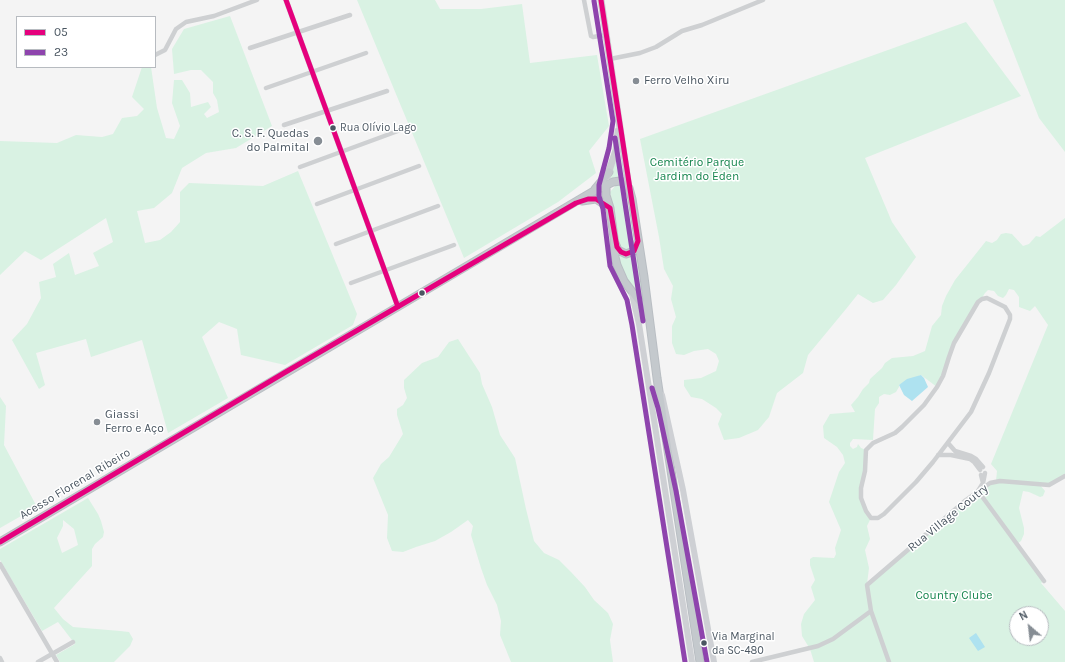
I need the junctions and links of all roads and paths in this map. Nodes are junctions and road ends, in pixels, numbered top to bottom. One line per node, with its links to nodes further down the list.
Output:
1 (257, 0): 11 (street)
2 (286, 0): 7 (street)
3 (584, 0): 8 (street)
4 (601, 0): 8 (main road)
5 (763, 0): 12 (street)
6 (350, 15): 7 (street)
7 (298, 32): 9 (street); 13 (street)
8 (606, 36): 12 (main road)
9 (250, 48)
10 (366, 53): 13 (street)
11 (156, 54)
12 (610, 59): 17 (main road)
13 (312, 72): 14 (street); 16 (street)
14 (266, 88)
15 (387, 91): 16 (street)
16 (326, 111): 18 (street); 20 (street)
17 (620, 121): 23 (main road); 25 (main road)
18 (284, 125)
19 (406, 128): 20 (street)
20 (341, 152): 22 (street); 26 (street)
21 (419, 166): 26 (street)
22 (300, 167)
23 (608, 172): 24 (main road); 27 (highway)
24 (606, 186): 25 (highway, Acesso Florenal Ribeiro); 27 (highway, Acesso Florenal Ribeiro); 31 (highway)
25 (629, 188): 34 (highway)
26 (355, 190): 29 (street); 32 (street)
27 (592, 192): 28 (highway, Acesso Florenal Ribeiro)
28 (576, 203): 31 (highway, Acesso Florenal Ribeiro); 40 (highway, Acesso Florenal Ribeiro)
29 (317, 204)
30 (438, 206): 32 (street)
31 (610, 208): 33 (highway)
32 (370, 231): 35 (street); 37 (street)
33 (614, 238): 34 (highway); 39 (highway)
34 (638, 241): 41 (highway)
35 (336, 244)
36 (454, 245): 37 (street)
37 (384, 270): 38 (street); 40 (street)
38 (350, 283)
39 (630, 290): 41 (highway); 60 (main road)
40 (398, 307): 48 (highway, Acesso Florenal Ribeiro)
41 (650, 325): 42 (highway)
42 (657, 378): 61 (highway); 62 (main road)
43 (948, 443): 44 (street); 44 (street); 45 (street)
44 (938, 455): 45 (street)
45 (982, 471): 47 (street)
46 (1065, 476): 47 (street, Rua Village Coutry)
47 (978, 491): 52 (street); 53 (street, Rua Village Coutry)
48 (35, 521): 49 (highway); 50 (highway, Acesso Florenal Ribeiro)
49 (0, 536)
50 (0, 542)
51 (0, 564): 55 (street)
52 (1044, 581)
53 (871, 611): 63 (street); 64 (street)
54 (73, 642): 55 (street)
55 (52, 654): 58 (street); 59 (street)
56 (0, 658): 57 (street)
57 (2, 662)
58 (38, 662)
59 (57, 662)
60 (692, 662)
61 (700, 662)
62 (714, 662)
63 (752, 662)
64 (889, 662)

